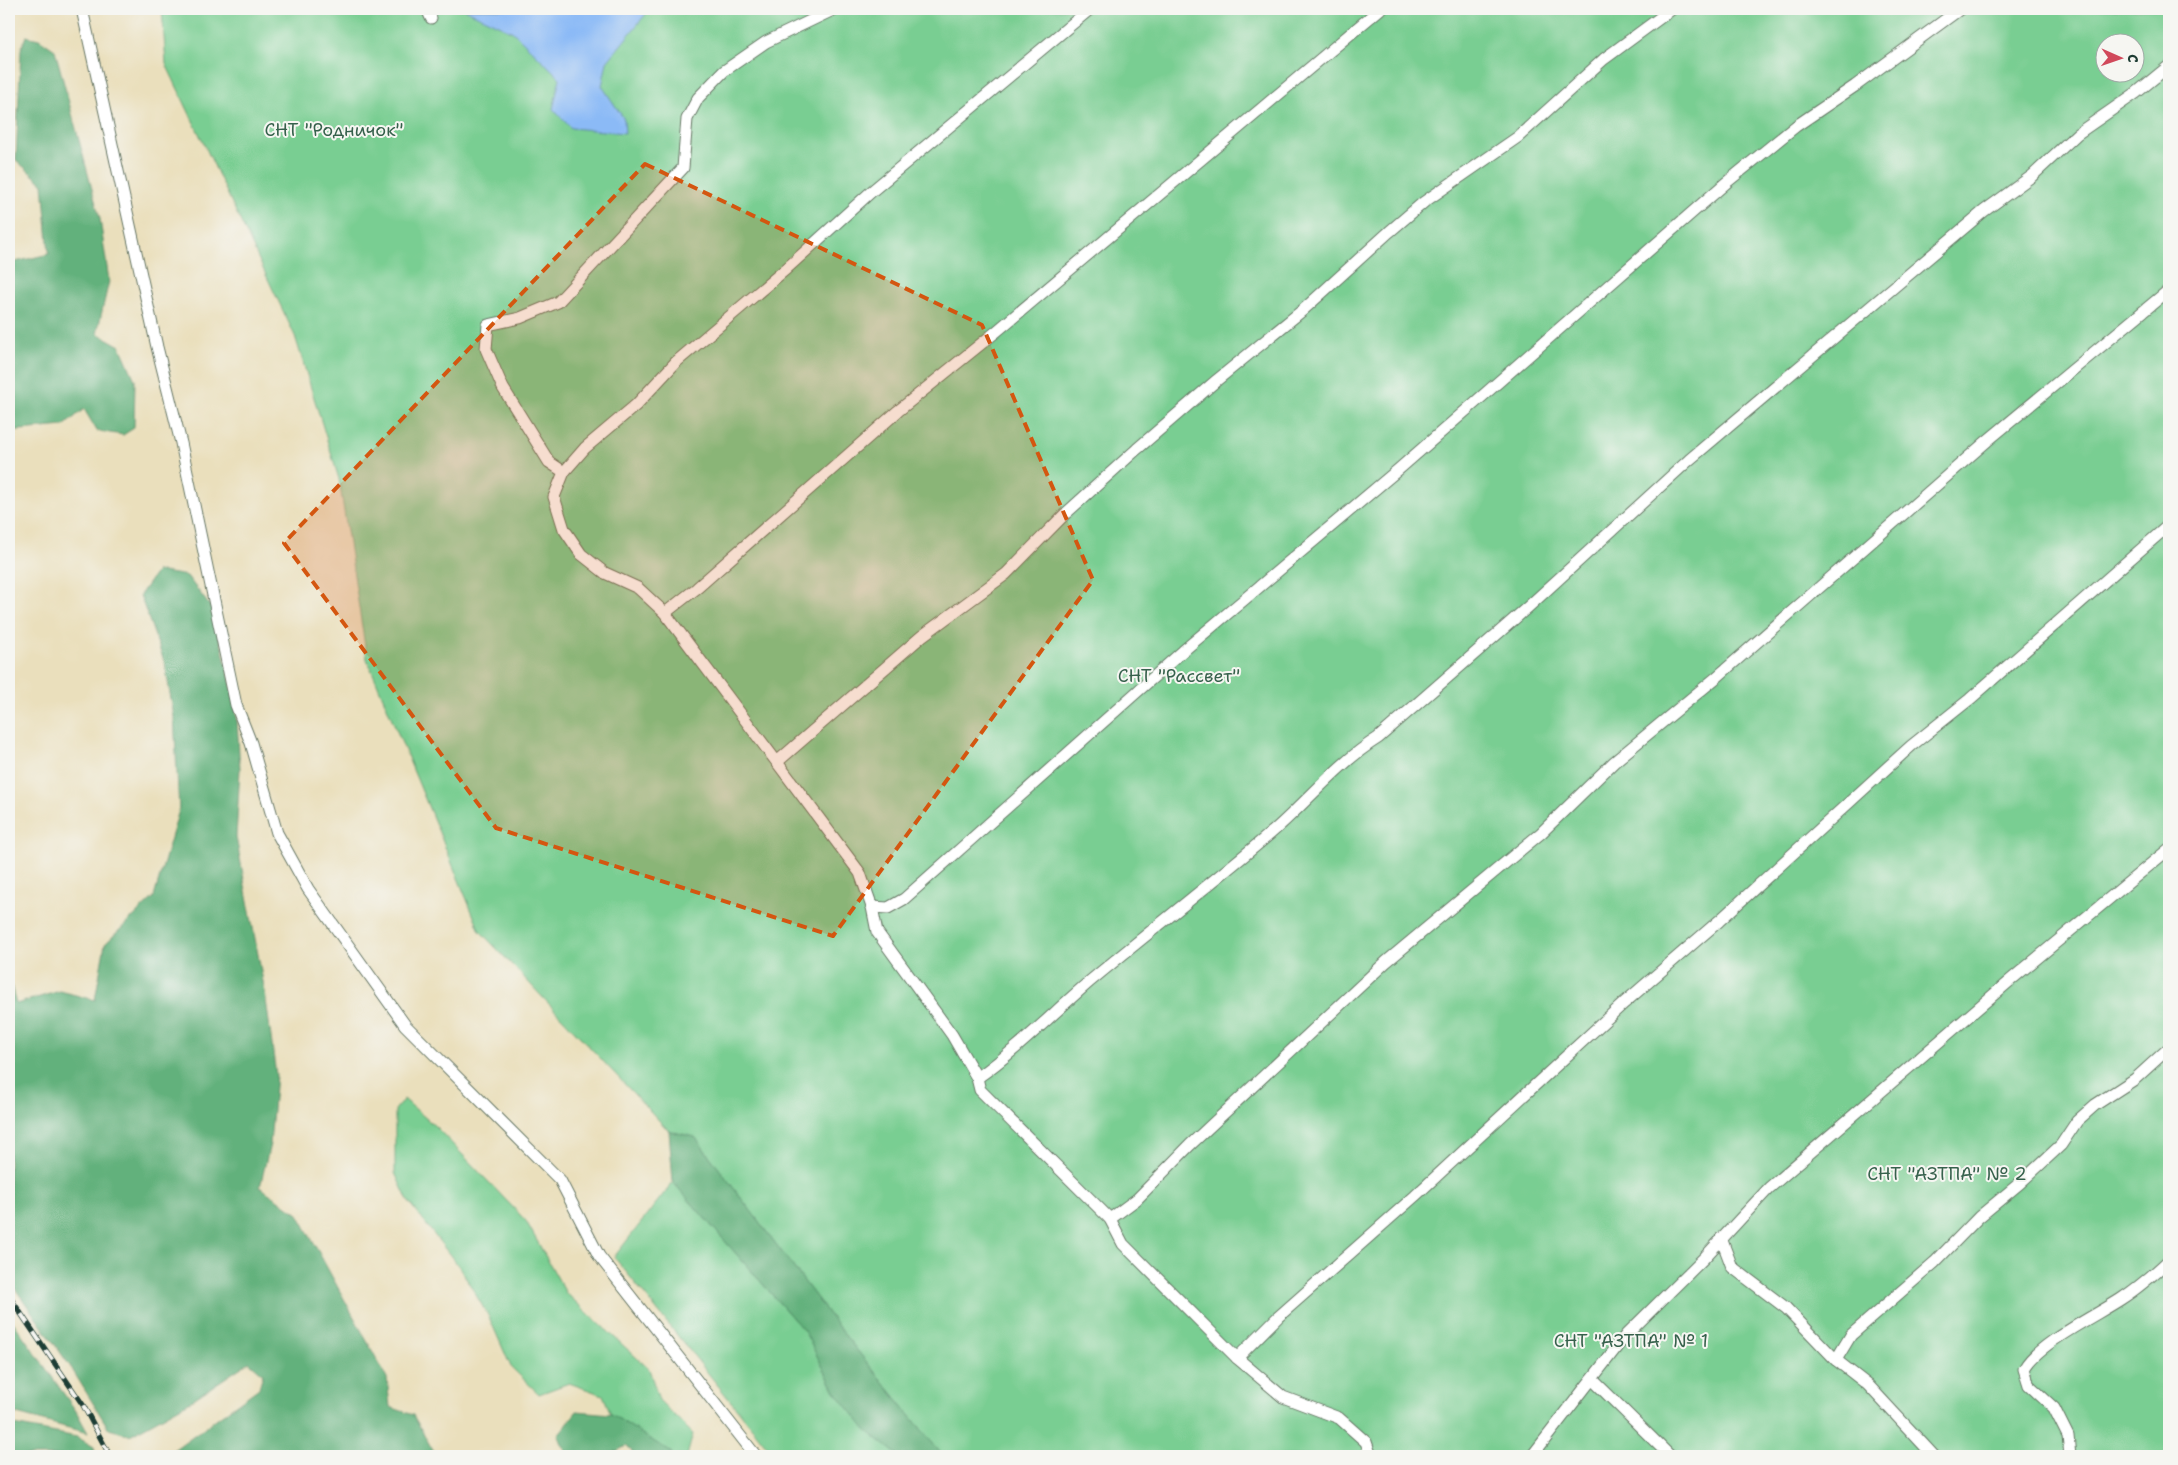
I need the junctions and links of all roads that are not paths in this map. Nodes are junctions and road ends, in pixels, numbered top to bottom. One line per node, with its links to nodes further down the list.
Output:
1 (82, 9): 23 (lane)
2 (835, 9): 9 (lane)
3 (1090, 9): 9 (lane)
4 (1380, 9): 11 (lane)
5 (1672, 9): 12 (lane)
6 (1960, 9): 14 (lane)
7 (2169, 66): 16 (lane)
8 (2169, 290): 17 (lane)
9 (564, 472): 11 (lane)
10 (2169, 525): 20 (lane)
11 (665, 613): 12 (lane)
12 (777, 762): 14 (lane)
13 (2169, 849): 18 (lane)
14 (872, 906): 16 (lane)
15 (2169, 1048): 21 (lane)
16 (977, 1078): 17 (lane)
17 (1110, 1219): 20 (lane)
18 (1721, 1238): 21 (lane); 22 (lane)
19 (2169, 1260): 28 (lane)
20 (1237, 1358): 24 (lane)
21 (1836, 1360): 27 (lane)
22 (1592, 1379): 25 (lane); 26 (lane)
23 (756, 1456)
24 (1371, 1456)
25 (1532, 1456)
26 (1670, 1456)
27 (1934, 1456)
28 (2070, 1456)

